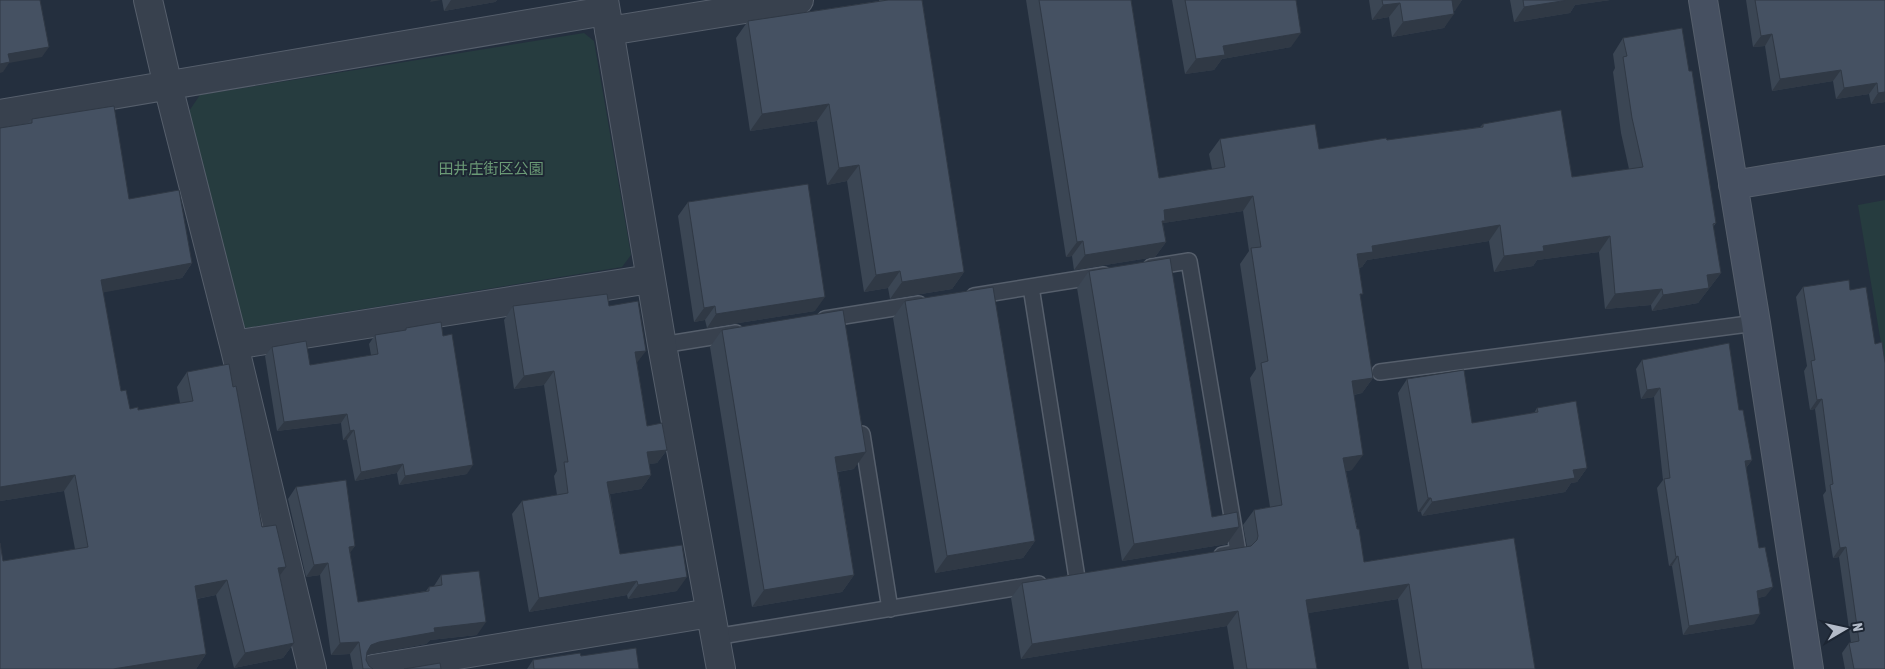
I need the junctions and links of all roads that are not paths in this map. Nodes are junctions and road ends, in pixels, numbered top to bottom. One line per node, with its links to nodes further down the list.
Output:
1 (148, 0): 5 (street)
2 (800, 0): 4 (street)
3 (1703, 0): 8 (street)
4 (606, 14): 5 (street); 11 (street)
5 (168, 86): 6 (street); 18 (street)
6 (0, 114)
7 (1885, 160): 8 (street)
8 (1733, 186): 16 (street)
9 (1133, 270): 22 (lane)
10 (1115, 273): 12 (lane)
11 (650, 279): 18 (street); 19 (street)
12 (1031, 287): 13 (lane); 23 (lane)
13 (962, 298)
14 (932, 302): 15 (lane)
15 (815, 321)
16 (1756, 323): 20 (lane); 28 (street)
17 (748, 331): 19 (lane)
18 (234, 345): 25 (street)
19 (662, 345): 24 (street)
20 (1380, 372)
21 (860, 424): 23 (lane)
22 (1210, 557)
23 (890, 609): 24 (lane)
24 (712, 625): 26 (street); 27 (street)
25 (312, 669)
26 (373, 669)
27 (721, 669)
28 (1808, 669)

